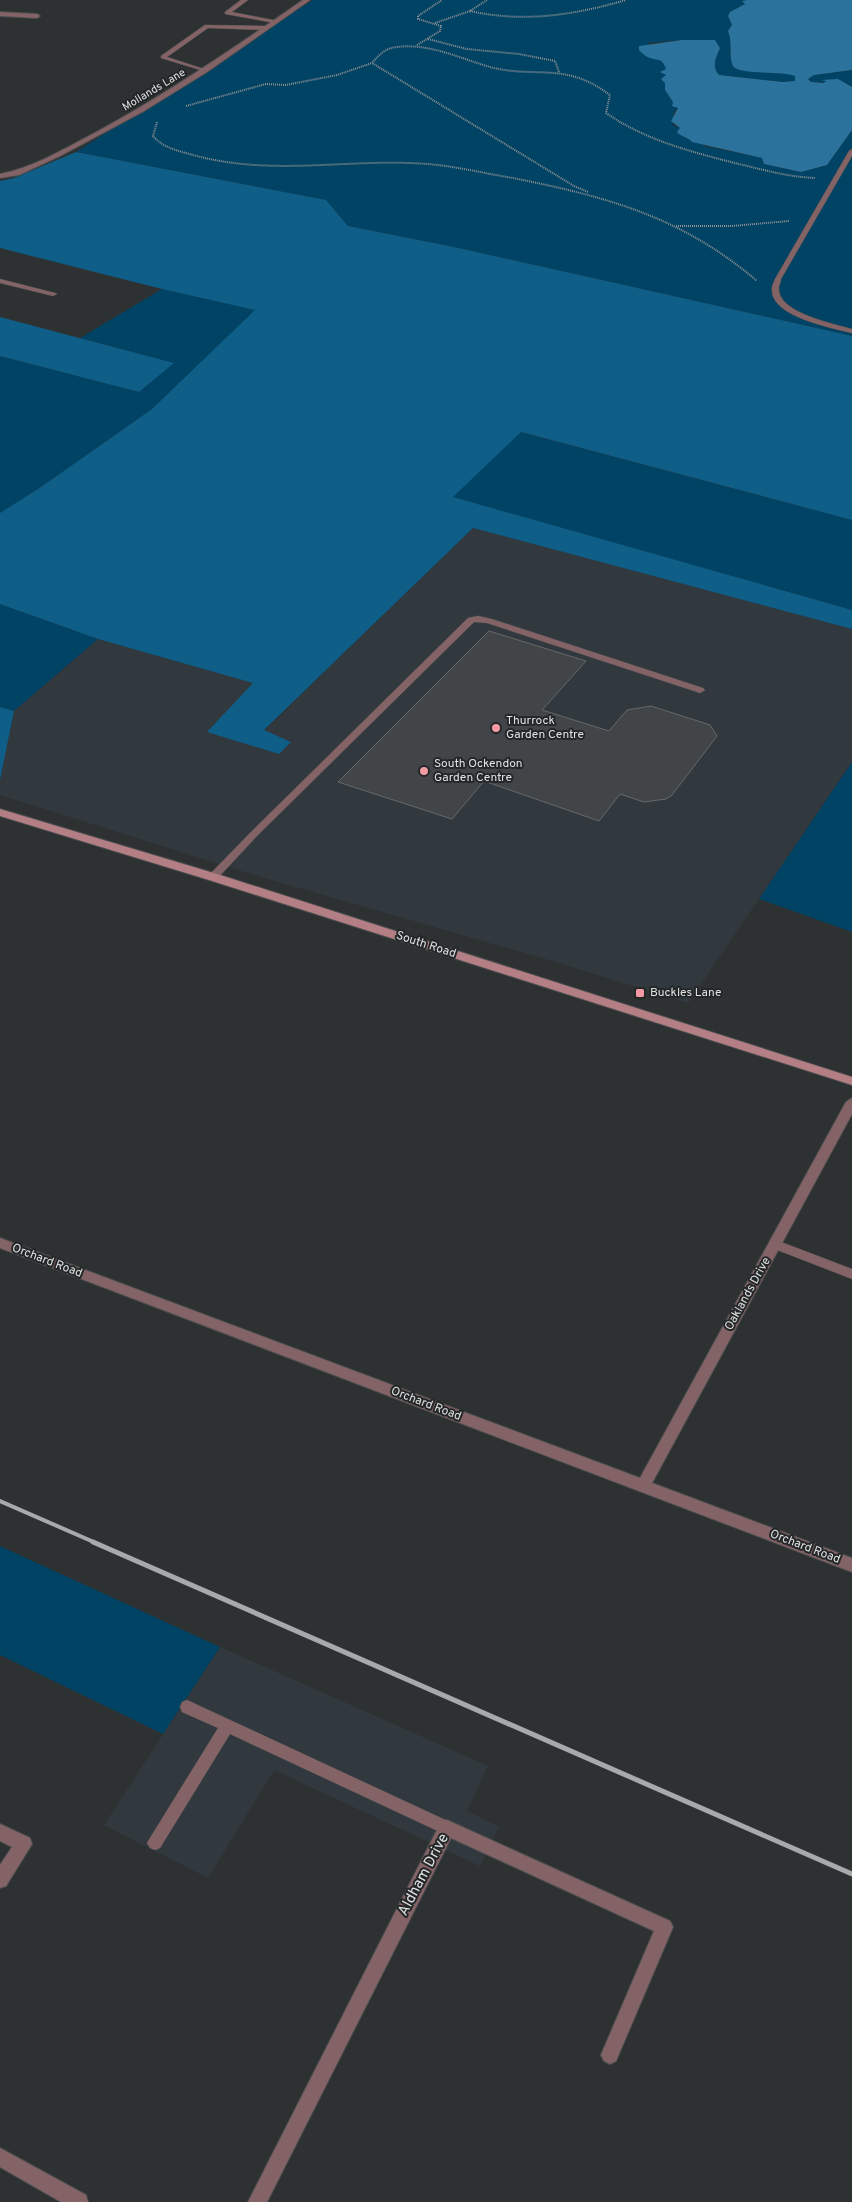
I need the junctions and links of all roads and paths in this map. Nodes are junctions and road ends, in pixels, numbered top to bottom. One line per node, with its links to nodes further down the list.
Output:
1 (245, 0): 9 (lane)
2 (307, 0): 9 (street, Mollands Lane)
3 (442, 0): 10 (path)
4 (487, 0): 6 (path)
5 (626, 0): 6 (path)
6 (470, 11): 10 (path)
7 (0, 14): 8 (street)
8 (37, 16)
9 (275, 21): 11 (street, Mollands Lane)
10 (434, 23): 12 (path)
11 (266, 28): 15 (street, Mollands Lane); 15 (lane)
12 (428, 39): 13 (path); 16 (path)
13 (416, 46): 14 (path); 16 (path)
14 (372, 63): 17 (path); 22 (path)
15 (205, 72): 20 (street, Mollands Lane)
16 (560, 72): 21 (path)
17 (178, 108)
18 (158, 121): 22 (path)
19 (852, 151): 21 (lane)
20 (0, 176)
21 (836, 178): 23 (lane)
22 (600, 197): 24 (path)
23 (813, 218): 24 (path); 27 (lane)
24 (675, 226): 27 (path)
25 (0, 281): 26 (lane)
26 (53, 294)
27 (781, 304): 28 (lane)
28 (852, 331)
29 (700, 690): 31 (lane)
30 (0, 812): 33 (main road, South Road)
31 (254, 834): 32 (lane); 33 (lane)
32 (266, 838)
33 (213, 878): 34 (main road, South Road)
34 (852, 1081)
35 (852, 1102): 37 (street, Oaklands Drive)
36 (0, 1243): 39 (street, Orchard Road)
37 (776, 1245): 38 (lane); 39 (street, Oaklands Drive)
38 (852, 1274)
39 (643, 1486): 40 (street, Orchard Road)
40 (852, 1565)
41 (187, 1708): 42 (lane)
42 (226, 1726): 43 (lane); 45 (lane)
43 (447, 1828): 47 (street, Aldham Drive); 50 (street, Aldham Drive)
44 (0, 1832): 46 (street)
45 (155, 1842)
46 (0, 1880)
47 (610, 2055)
48 (0, 2157): 49 (street)
49 (79, 2202)
50 (257, 2202)

